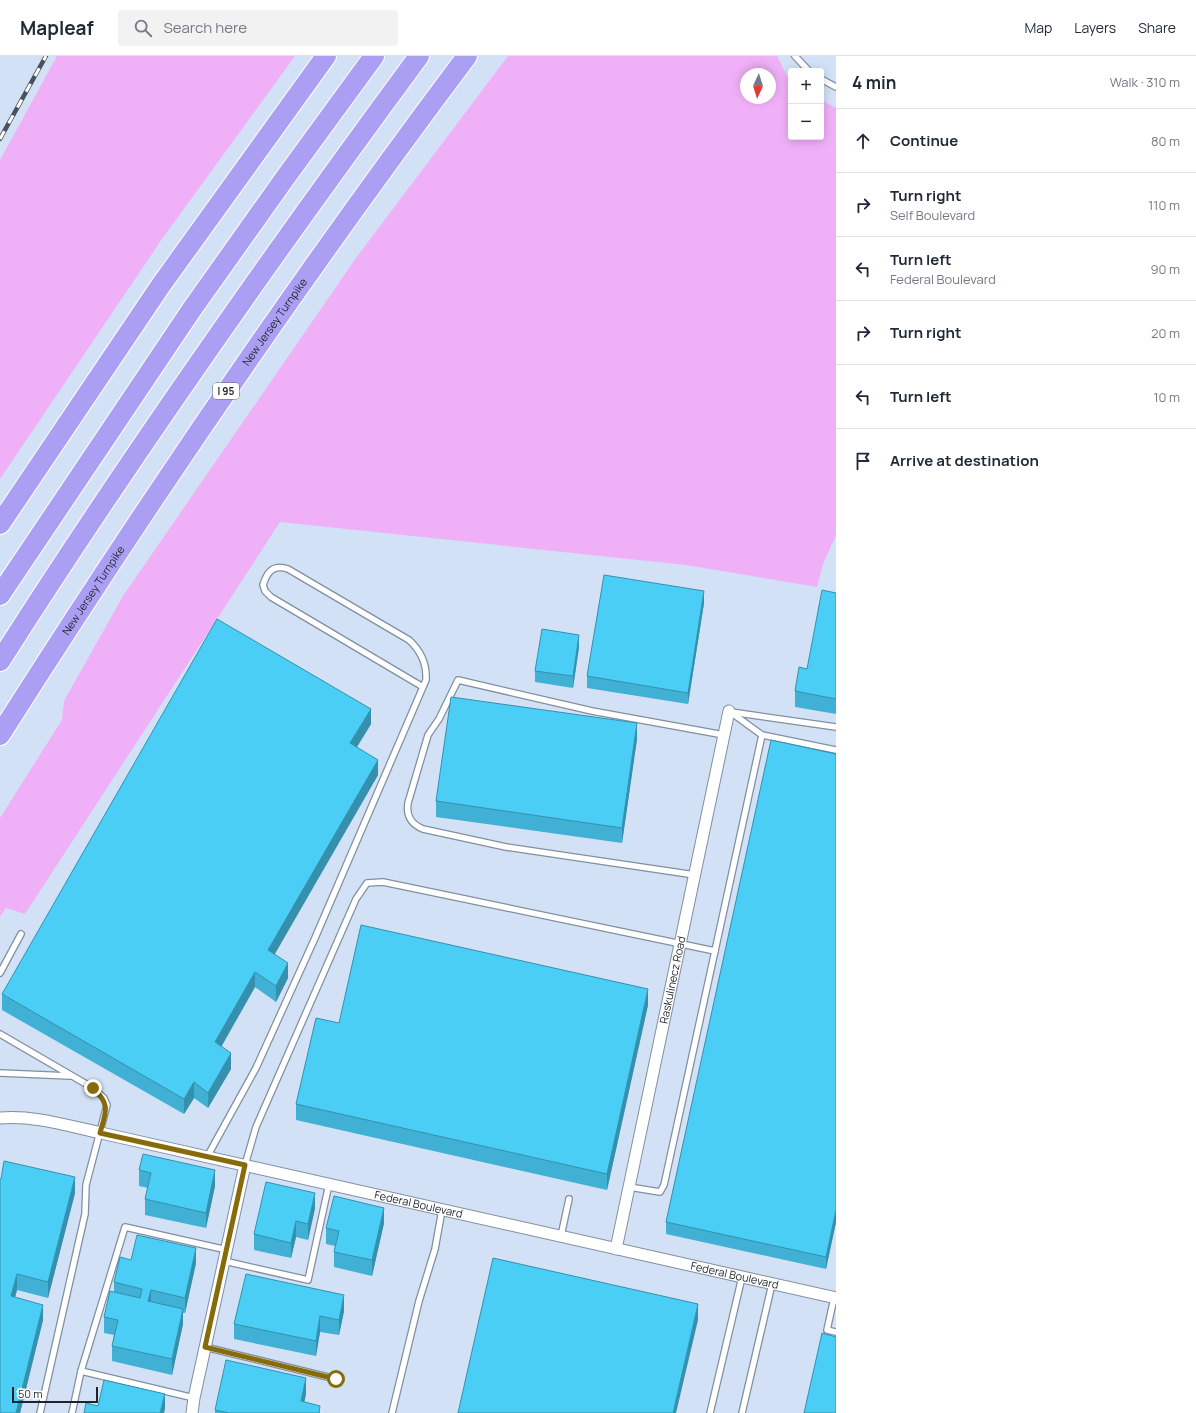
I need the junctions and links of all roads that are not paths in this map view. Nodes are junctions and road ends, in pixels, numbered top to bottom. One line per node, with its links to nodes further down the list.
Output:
1 (326, 56): 9 (highway)
2 (374, 56): 10 (highway)
3 (419, 56): 11 (highway)
4 (467, 56): 17 (highway, New Jersey Turnpike / I 95)
5 (795, 56): 6 (lane)
6 (807, 68)
7 (824, 81): 8 (lane)
8 (836, 87)
9 (0, 524)
10 (0, 595)
11 (0, 661)
12 (423, 687): 12 (lane); 29 (lane)
13 (729, 711): 14 (lane); 15 (street, Raskulinecz Road); 16 (lane)
14 (836, 727)
15 (724, 735): 19 (street, Raskulinecz Road); 19 (lane)
16 (762, 735): 18 (lane); 22 (lane)
17 (0, 736)
18 (836, 750)
19 (695, 875): 21 (street, Raskulinecz Road)
20 (21, 934): 23 (lane)
21 (680, 944): 22 (lane); 30 (lane); 32 (street, Raskulinecz Road)
22 (715, 951): 32 (lane)
23 (0, 973)
24 (0, 1034): 26 (lane)
25 (0, 1073): 26 (lane)
26 (73, 1076): 28 (lane)
27 (0, 1118): 28 (street, Federal Boulevard)
28 (100, 1133): 29 (street, Federal Boulevard); 46 (lane)
29 (207, 1157): 30 (street, Federal Boulevard)
30 (245, 1165): 31 (street, Federal Boulevard); 37 (street)
31 (329, 1184): 34 (street, Federal Boulevard); 37 (lane)
32 (629, 1187): 36 (street, Raskulinecz Road)
33 (569, 1199): 35 (lane)
34 (442, 1210): 35 (street, Federal Boulevard); 49 (lane)
35 (561, 1236): 36 (street, Federal Boulevard)
36 (616, 1249): 38 (street, Federal Boulevard)
37 (225, 1256): 42 (street); 43 (lane)
38 (742, 1277): 39 (street, Federal Boulevard); 50 (lane)
39 (772, 1284): 40 (street, Federal Boulevard); 51 (lane)
40 (835, 1298): 41 (lane)
41 (836, 1332)
42 (205, 1347): 44 (lane); 45 (street)
43 (81, 1371): 45 (lane); 47 (lane)
44 (336, 1379)
45 (194, 1398): 48 (street)
46 (40, 1413)
47 (72, 1413)
48 (192, 1413)
49 (392, 1413)
50 (710, 1413)
51 (742, 1413)

